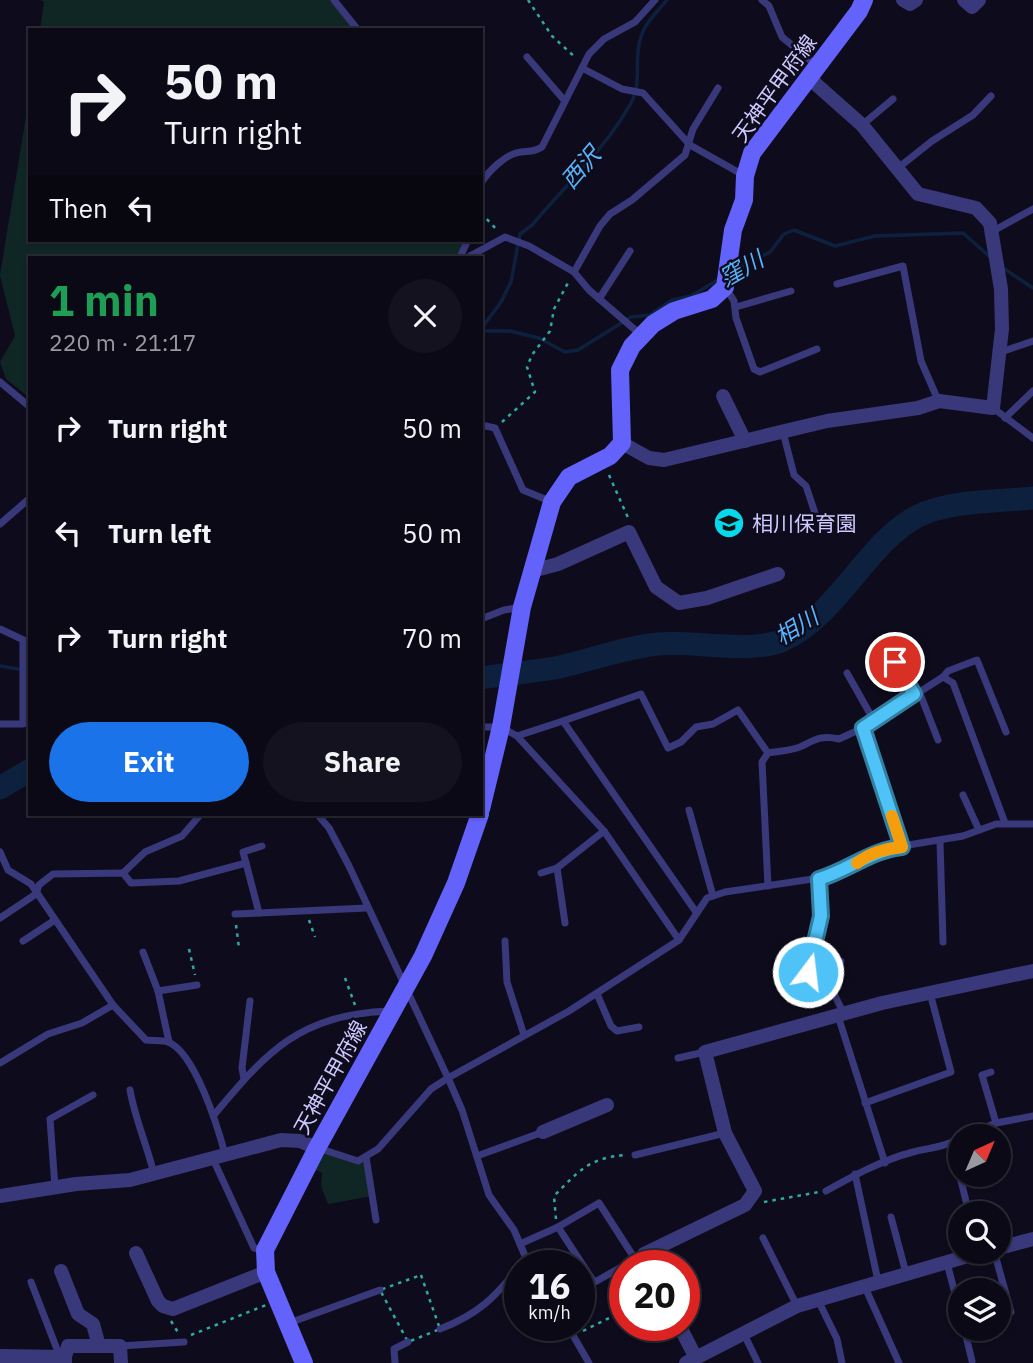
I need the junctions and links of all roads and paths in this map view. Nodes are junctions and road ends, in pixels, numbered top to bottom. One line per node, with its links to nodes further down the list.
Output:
1 (334, 0): 10 (lane)
2 (528, 0): 12 (path)
3 (655, 0): 12 (lane)
4 (762, 0): 13 (lane)
5 (864, 0): 13 (main road, 天神平甲府線)
6 (903, 0): 7 (street)
7 (915, 0)
8 (964, 0): 9 (street)
9 (979, 0)
10 (356, 28)
11 (527, 57): 17 (lane)
12 (582, 67): 17 (lane); 19 (lane)
13 (813, 73): 18 (street); 21 (main road, 天神平甲府線)
14 (718, 88): 19 (lane)
15 (991, 96): 20 (lane)
16 (893, 99): 18 (lane)
17 (564, 100): 22 (lane)
18 (862, 125): 20 (street)
19 (690, 145): 21 (lane); 29 (lane)
20 (898, 168): 25 (street)
21 (745, 176): 30 (main road, 天神平甲府線)
22 (483, 180)
23 (1033, 209): 25 (lane)
24 (483, 215): 26 (path)
25 (993, 231): 38 (street)
26 (507, 238): 28 (lane); 29 (lane)
27 (630, 251): 33 (lane)
28 (470, 256)
29 (574, 272): 33 (lane); 47 (path)
30 (727, 278): 34 (lane); 35 (main road)
31 (837, 284): 42 (lane)
32 (791, 291): 34 (lane)
33 (599, 299): 35 (lane)
34 (736, 307): 37 (lane)
35 (636, 331): 51 (main road)
36 (1033, 341): 38 (lane)
37 (817, 349)
38 (999, 352): 44 (street)
39 (0, 383): 43 (lane)
40 (1033, 391): 45 (lane)
41 (723, 396): 50 (street)
42 (939, 401): 44 (street); 48 (street)
43 (28, 405)
44 (993, 408): 45 (lane)
45 (1005, 418): 49 (lane)
46 (483, 425): 47 (lane)
47 (495, 428): 54 (lane)
48 (783, 431): 50 (street); 55 (lane)
49 (1033, 438)
50 (745, 441): 51 (street)
51 (622, 443): 52 (main road)
52 (602, 460): 54 (main road); 57 (path)
53 (28, 500): 56 (lane)
54 (552, 502): 58 (main road)
55 (815, 513)
56 (0, 524)
57 (629, 532): 58 (street); 59 (street)
58 (532, 571): 60 (main road)
59 (778, 575)
60 (523, 607): 61 (lane); 74 (main road, 天神平甲府線)
61 (483, 618)
62 (0, 629): 63 (lane)
63 (26, 643): 68 (lane)
64 (895, 662): 67 (lane)
65 (847, 673): 69 (lane)
66 (943, 677): 67 (lane); 75 (lane); 84 (lane)
67 (917, 693): 69 (lane); 76 (lane)
68 (26, 709): 71 (lane)
69 (873, 719): 73 (lane)
70 (563, 721): 74 (lane); 77 (lane); 102 (lane)
71 (0, 724)
72 (483, 727): 74 (lane)
73 (863, 728): 77 (lane); 90 (lane)
74 (509, 732): 79 (main road, 天神平甲府線); 87 (lane)
75 (1006, 733)
76 (938, 740)
77 (768, 753): 97 (lane)
78 (963, 795): 86 (lane)
79 (483, 803)
80 (689, 810): 99 (lane)
81 (199, 816): 94 (lane)
82 (319, 816): 100 (lane)
83 (478, 816): 121 (main road, 天神平甲府線)
84 (1005, 823): 85 (lane); 86 (lane)
85 (1033, 824)
86 (979, 830): 88 (lane)
87 (604, 831): 93 (lane); 109 (lane)
88 (940, 841): 90 (lane); 112 (lane)
89 (262, 846): 92 (lane)
90 (902, 847): 96 (lane)
91 (0, 852): 98 (lane)
92 (246, 863): 94 (lane); 103 (lane)
93 (557, 868): 95 (lane); 107 (lane)
94 (123, 873): 98 (lane)
95 (541, 873)
96 (819, 879): 97 (lane); 118 (lane)
97 (768, 886): 99 (lane)
98 (36, 894): 105 (lane); 106 (lane)
99 (713, 896): 102 (lane)
100 (367, 908): 101 (lane); 121 (lane)
101 (306, 911): 103 (lane); 108 (path)
102 (696, 912): 109 (lane)
103 (259, 913): 104 (lane)
104 (235, 915): 113 (path)
105 (0, 918)
106 (55, 920): 110 (lane); 126 (lane)
107 (565, 923)
108 (315, 937)
109 (679, 940): 124 (lane)
110 (23, 941)
111 (505, 941): 131 (lane)
112 (943, 943)
113 (239, 948)
114 (189, 949): 120 (path)
115 (143, 952): 122 (lane)
116 (841, 961): 129 (lane)
117 (1033, 971): 123 (street)
118 (808, 972)
119 (345, 978): 128 (path)
120 (197, 985): 122 (lane)
121 (405, 989): 127 (main road, 天神平甲府線); 137 (lane)
122 (158, 990): 132 (lane)
123 (930, 993): 129 (street); 141 (lane)
124 (597, 994): 130 (lane); 131 (lane)
125 (250, 1001): 138 (lane)
126 (113, 1005): 132 (lane); 135 (lane)
127 (393, 1011): 128 (lane); 149 (main road, 天神平甲府線)
128 (358, 1012): 138 (lane)
129 (841, 1015): 133 (street); 141 (lane)
130 (639, 1027)
131 (524, 1035): 137 (lane)
132 (169, 1042): 143 (lane)
133 (705, 1052): 134 (lane); 147 (street)
134 (678, 1058)
135 (0, 1063)
136 (991, 1072): 145 (lane)
137 (448, 1078): 152 (lane); 153 (lane)
138 (244, 1079): 143 (lane)
139 (130, 1090): 155 (lane)
140 (93, 1095): 157 (lane)
141 (865, 1103): 154 (lane)
142 (607, 1105): 146 (street)
143 (214, 1115): 151 (lane)
144 (1033, 1116): 145 (lane)
145 (996, 1123)
146 (543, 1132): 152 (lane)
147 (725, 1133): 150 (lane); 160 (street)
148 (948, 1142): 154 (lane)
149 (317, 1148): 151 (street); 153 (lane); 168 (main road, 天神平甲府線)
150 (635, 1155): 163 (path)
151 (219, 1156): 155 (street); 168 (lane)
152 (477, 1156): 166 (lane)
153 (366, 1157): 162 (lane)
154 (885, 1163): 156 (lane)
155 (154, 1174): 157 (street)
156 (855, 1174): 158 (lane); 180 (lane)
157 (55, 1187): 159 (street)
158 (825, 1191): 160 (path)
159 (2, 1193)
160 (752, 1200): 172 (street)
161 (891, 1217): 177 (lane)
162 (376, 1220)
163 (558, 1227): 166 (lane); 170 (lane); 171 (lane)
164 (763, 1238): 186 (lane)
165 (1033, 1239): 167 (street)
166 (520, 1244): 169 (lane)
167 (1011, 1245)
168 (265, 1250): 176 (main road, 天神平甲府線)
169 (521, 1250)
170 (573, 1250)
171 (636, 1250)
172 (660, 1250)
173 (136, 1253): 185 (street)
174 (947, 1262): 177 (street); 178 (lane)
175 (61, 1270): 195 (street)
176 (266, 1272): 184 (main road, 天神平甲府線); 185 (street)
177 (905, 1273): 180 (street)
178 (951, 1278)
179 (31, 1282): 198 (lane)
180 (871, 1283): 183 (street); 207 (lane)
181 (504, 1287): 188 (lane)
182 (380, 1290): 187 (lane); 188 (path); 194 (path)
183 (818, 1299): 186 (street); 206 (lane)
184 (278, 1300): 185 (path); 187 (main road, 天神平甲府線)
185 (163, 1306)
186 (797, 1306): 189 (street)
187 (288, 1324): 202 (main road, 天神平甲府線)
188 (440, 1329): 194 (path)
189 (743, 1333): 199 (street); 205 (lane)
190 (576, 1341): 204 (lane)
191 (684, 1341): 199 (street)
192 (967, 1341): 200 (lane)
193 (184, 1342): 196 (lane)
194 (408, 1342): 203 (lane)
195 (99, 1346): 196 (street); 198 (street)
196 (120, 1346): 201 (street)
197 (0, 1356): 198 (street)
198 (63, 1359)
199 (691, 1360)
200 (972, 1362)
201 (121, 1363)
202 (304, 1363)
203 (395, 1363)
204 (589, 1363)
205 (758, 1363)
206 (842, 1363)
207 (899, 1363)

